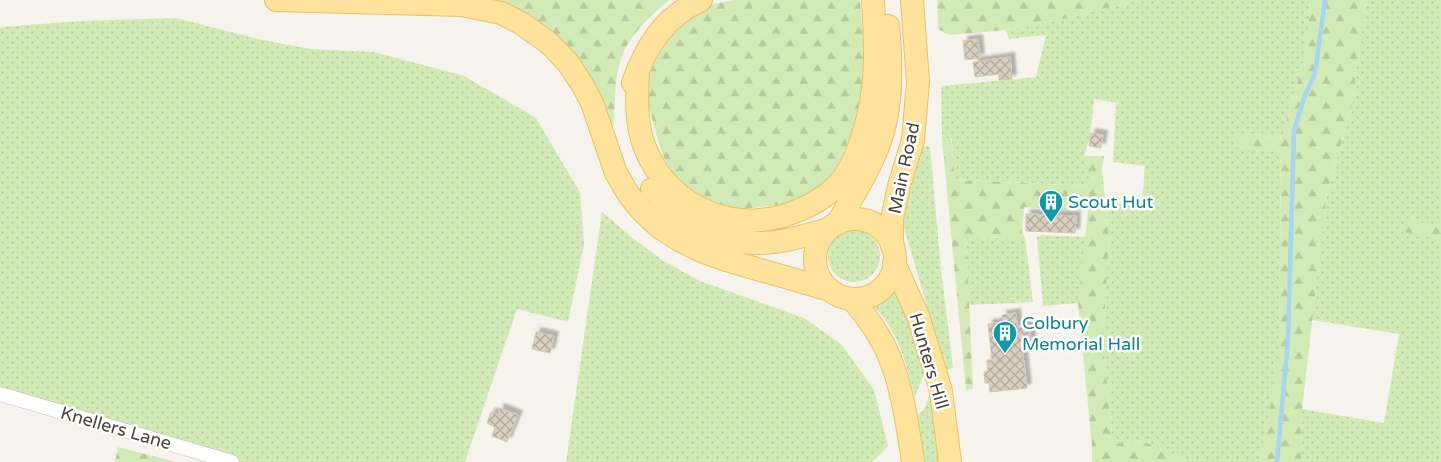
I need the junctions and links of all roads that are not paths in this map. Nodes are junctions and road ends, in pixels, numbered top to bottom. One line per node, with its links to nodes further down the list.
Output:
1 (276, 0): 10 (main road)
2 (702, 0): 7 (main road)
3 (873, 0): 6 (main road)
4 (886, 0): 6 (main road, Main Road)
5 (912, 0): 9 (main road, Main Road)
6 (882, 28): 7 (main road); 8 (main road, Main Road)
7 (638, 69): 8 (main road)
8 (833, 226): 9 (main road); 10 (main road)
9 (893, 254): 11 (main road); 15 (main road, Hunters Hill)
10 (830, 290): 11 (main road)
11 (852, 299): 14 (main road, Hunters Hill)
12 (0, 394): 13 (street, Knellers Lane)
13 (232, 462)
14 (913, 462)
15 (950, 462)

